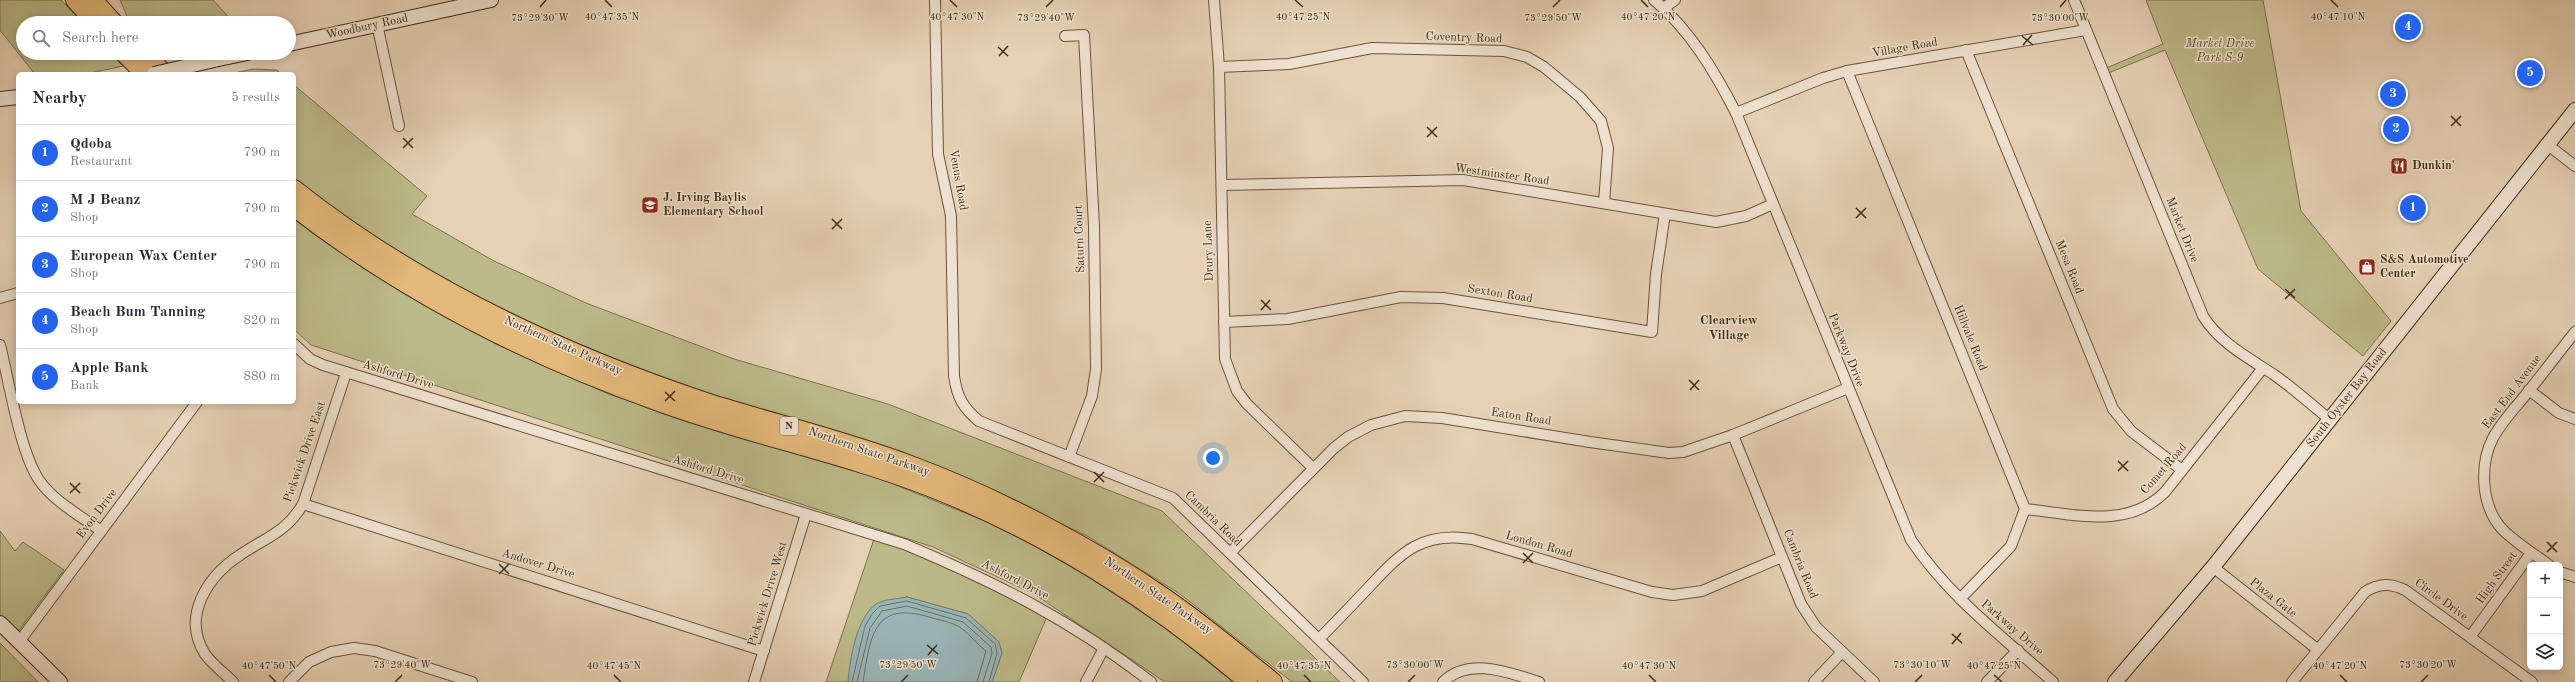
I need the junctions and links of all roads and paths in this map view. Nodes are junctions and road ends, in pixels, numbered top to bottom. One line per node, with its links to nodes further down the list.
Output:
1 (75, 0): 11 (highway)
2 (93, 0): 12 (highway)
3 (112, 0): 13 (highway)
4 (491, 0): 14 (main road, Woodbury Road)
5 (935, 0): 51 (street, Venus Road)
6 (1214, 0): 22 (street, Drury Lane)
7 (1654, 0): 10 (street, Parkway Drive)
8 (1675, 0): 10 (street)
9 (2074, 0): 15 (street, Market Drive)
10 (1664, 8): 30 (street, Parkway Drive)
11 (90, 16)
12 (109, 16)
13 (115, 16)
14 (378, 24): 17 (main road, Woodbury Road); 31 (street)
15 (2086, 30): 18 (street, Village Road); 46 (street, Market Drive)
16 (1065, 36): 55 (street, Saturn Court)
17 (296, 42)
18 (1966, 50): 23 (street, Village Road); 57 (street, Mesa Road)
19 (131, 60): 24 (highway)
20 (151, 60): 25 (highway)
21 (214, 60): 26 (main road, bridge)
22 (1218, 67): 34 (street, Drury Lane); 36 (street, Coventry Road)
23 (1847, 71): 30 (street, Village Road); 59 (street, Hillvale Road)
24 (142, 72)
25 (163, 72)
26 (163, 72)
27 (16, 97): 28 (main road)
28 (0, 98)
29 (2575, 110): 32 (main road, South Oyster Bay Road)
30 (1736, 113): 37 (street, Parkway Drive)
31 (399, 126)
32 (2548, 145): 33 (street); 53 (main road, South Oyster Bay Road)
33 (2575, 166)
34 (1222, 185): 36 (street, Westminster Road); 42 (street, Drury Lane)
35 (296, 190): 87 (highway, Northern State Parkway / N)
36 (1604, 203): 39 (street, Westminster Road)
37 (1773, 204): 39 (street, Westminster Road); 48 (street, Parkway Drive)
38 (296, 209): 86 (highway, Northern State Parkway / N)
39 (1665, 214): 42 (street, Sexton Road)
40 (16, 294): 41 (street)
41 (0, 298)
42 (1224, 322): 56 (street, Drury Lane)
43 (2575, 332): 49 (street, East End Avenue)
44 (0, 345): 61 (street)
45 (296, 346): 47 (street, Ashford Drive)
46 (2263, 368): 53 (street, Market Drive); 57 (street, Comet Road)
47 (346, 373): 58 (street, Pickwick Drive East); 60 (street, Ashford Drive)
48 (1848, 388): 54 (street, Eaton Road); 69 (street, Parkway Drive)
49 (2529, 390): 52 (street); 63 (street, East End Avenue)
50 (196, 404): 61 (street, Evon Drive)
51 (966, 410): 55 (street, Cambria Road)
52 (2575, 418)
53 (2330, 420): 66 (main road, South Oyster Bay Road)
54 (1732, 435): 56 (street, Eaton Road); 64 (street, Cambria Road)
55 (1069, 457): 62 (street, Cambria Road)
56 (1312, 468): 62 (street, Eaton Road)
57 (2182, 470): 59 (street, Comet Road)
58 (304, 504): 77 (street, Andover Drive); 80 (street, Pickwick Drive East)
59 (2025, 509): 69 (street)
60 (806, 514): 74 (street, Ashford Drive); 77 (street, Pickwick Drive West)
61 (101, 530): 73 (street, Evon Drive)
62 (1230, 553): 72 (street, Cambria Road)
63 (2531, 553): 65 (street, High Street); 71 (street, High Street)
64 (1782, 557): 72 (street, London Road); 78 (street, Cambria Road)
65 (2545, 562)
66 (2214, 567): 75 (street, Plaza Gate); 95 (main road, South Oyster Bay Road)
67 (2563, 573): 68 (street)
68 (2575, 577)
69 (1960, 599): 76 (street, Parkway Drive)
70 (0, 623): 73 (main road)
71 (2470, 637): 75 (street, Circle Drive); 97 (street, Circle Drive)
72 (1319, 639): 88 (street, Cambria Road)
73 (19, 642): 79 (main road)
74 (1104, 648): 84 (street); 85 (street, Ashford Drive)
75 (2317, 649): 96 (street, Circle Drive)
76 (2018, 650): 93 (street); 94 (street, Parkway Drive)
77 (764, 651): 83 (street, Pickwick Drive West)
78 (1842, 652): 91 (street); 92 (street, Cambria Road)
79 (60, 682)
80 (233, 682)
81 (289, 682): 82 (street)
82 (472, 682)
83 (754, 682)
84 (1086, 682)
85 (1151, 682)
86 (1248, 682)
87 (1273, 682)
88 (1363, 682)
89 (1443, 682): 90 (street)
90 (1540, 682)
91 (1814, 682)
92 (1874, 682)
93 (1987, 682)
94 (2053, 682)
95 (2114, 682)
96 (2292, 682)
97 (2532, 682)

